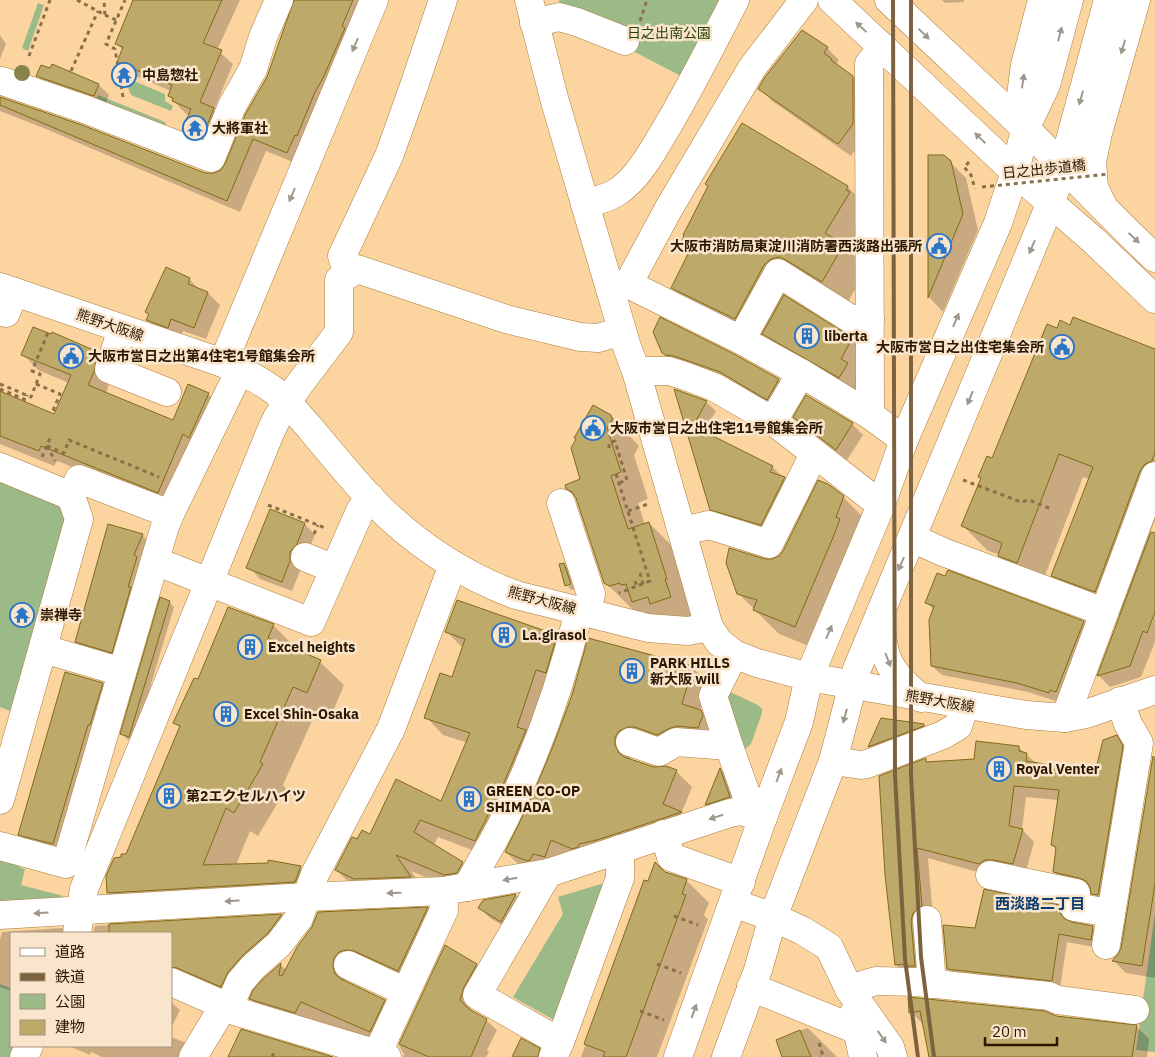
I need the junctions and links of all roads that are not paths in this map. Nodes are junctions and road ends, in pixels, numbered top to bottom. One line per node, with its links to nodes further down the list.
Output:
1 (279, 0): 15 (street)
2 (374, 0): 31 (street, one-way to 31)
3 (443, 0): 23 (street)
4 (735, 0): 20 (street)
5 (804, 0): 24 (street)
6 (832, 0): 14 (street, one-way to 6)
7 (889, 0): 16 (street, one-way to 16)
8 (1042, 0): 16 (street, one-way to 8)
9 (1069, 0): 16 (street, one-way to 9)
10 (1108, 0): 17 (street, one-way to 17)
11 (1136, 0): 21 (street, one-way to 21)
12 (531, 11): 13 (street); 20 (street)
13 (625, 41)
14 (883, 47): 18 (street, one-way to 14); 27 (street)
15 (2, 81)
16 (1025, 129): 17 (street); 18 (street)
17 (1063, 166): 19 (street); 21 (street)
18 (1015, 172): 19 (street); 38 (street, one-way to 18)
19 (1051, 202): 26 (street); 48 (street, one-way to 48)
20 (585, 204): 24 (street)
21 (1105, 211): 22 (street, one-way to 22)
22 (1155, 258)
23 (348, 274): 29 (street); 35 (street)
24 (619, 286): 29 (street); 30 (street)
25 (6, 297): 28 (street, 熊野大阪線)
26 (1155, 299)
27 (870, 319): 30 (street); 36 (street)
28 (122, 329): 31 (street, 熊野大阪線); 34 (street)
29 (622, 331): 32 (street)
30 (741, 340): 33 (street)
31 (232, 367): 35 (street, 熊野大阪線); 46 (street)
32 (636, 371): 37 (street); 47 (street)
33 (801, 373): 36 (street); 37 (street)
34 (166, 392)
35 (287, 402): 43 (street, 熊野大阪線); 53 (street)
36 (870, 415): 38 (street)
37 (773, 421): 39 (street)
38 (904, 440): 45 (street)
39 (814, 454): 45 (street); 47 (street)
40 (0, 467): 42 (street)
41 (1155, 476): 56 (street)
42 (71, 496): 46 (street); 58 (street)
43 (370, 497): 51 (street, 熊野大阪線); 52 (street)
44 (561, 503): 54 (street)
45 (881, 505): 61 (street, one-way to 45)
46 (170, 514): 50 (street)
47 (683, 531): 57 (street)
48 (912, 538): 55 (street, one-way to 55); 56 (street)
49 (305, 557): 52 (street)
50 (155, 561): 53 (street); 60 (street)
51 (452, 566): 54 (street, 熊野大阪線); 82 (street)
52 (334, 569): 53 (street)
53 (209, 581): 74 (street)
54 (585, 604): 57 (street, 熊野大阪線); 80 (street)
55 (880, 612): 62 (street); 64 (street, one-way to 64)
56 (1104, 612): 67 (street)
57 (709, 627): 59 (street, 熊野大阪線)
58 (44, 649): 60 (street); 71 (street)
59 (734, 654): 61 (street, 熊野大阪線); 69 (street)
60 (122, 672): 73 (street)
61 (809, 677): 62 (street, 熊野大阪線); 72 (street, one-way to 61)
62 (853, 685): 64 (street, 熊野大阪線); 70 (street, one-way to 70)
63 (1155, 690): 65 (street, 熊野大阪線)
64 (921, 698): 66 (street, 熊野大阪線)
65 (1120, 701): 67 (street, 熊野大阪線); 83 (street)
66 (965, 706): 67 (street, 熊野大阪線); 70 (street)
67 (1065, 718)
68 (630, 742): 69 (street)
69 (729, 746): 72 (street)
70 (833, 761): 85 (street)
71 (0, 800)
72 (763, 817): 75 (street, one-way to 75); 81 (street)
73 (78, 822): 74 (street); 76 (street)
74 (108, 830): 87 (street)
75 (664, 834): 77 (street); 81 (street)
76 (0, 846)
77 (620, 849): 78 (street); 98 (street)
78 (548, 873): 80 (street, one-way to 80); 98 (street)
79 (990, 875): 83 (street)
80 (455, 889): 82 (street, one-way to 82); 94 (street)
81 (737, 893): 85 (street); 101 (street, one-way to 81)
82 (307, 897): 87 (street, one-way to 87); 95 (street)
83 (1111, 913): 88 (street)
84 (0, 915): 87 (street, one-way to 84)
85 (773, 916): 92 (street); 93 (street)
86 (927, 920): 91 (street)
87 (79, 922)
88 (1106, 945)
89 (348, 965): 94 (street)
90 (172, 982): 95 (street)
91 (932, 984): 93 (street); 96 (street)
92 (750, 987): 97 (street); 102 (street)
93 (849, 989): 97 (street); 104 (street, one-way to 104)
94 (406, 992): 99 (street)
95 (225, 1008): 99 (street); 100 (street)
96 (1135, 1010)
97 (857, 1030): 103 (street)
98 (556, 1049)
99 (382, 1055)
100 (193, 1057)
101 (678, 1057)
102 (726, 1057)
103 (863, 1057)
104 (893, 1057)

